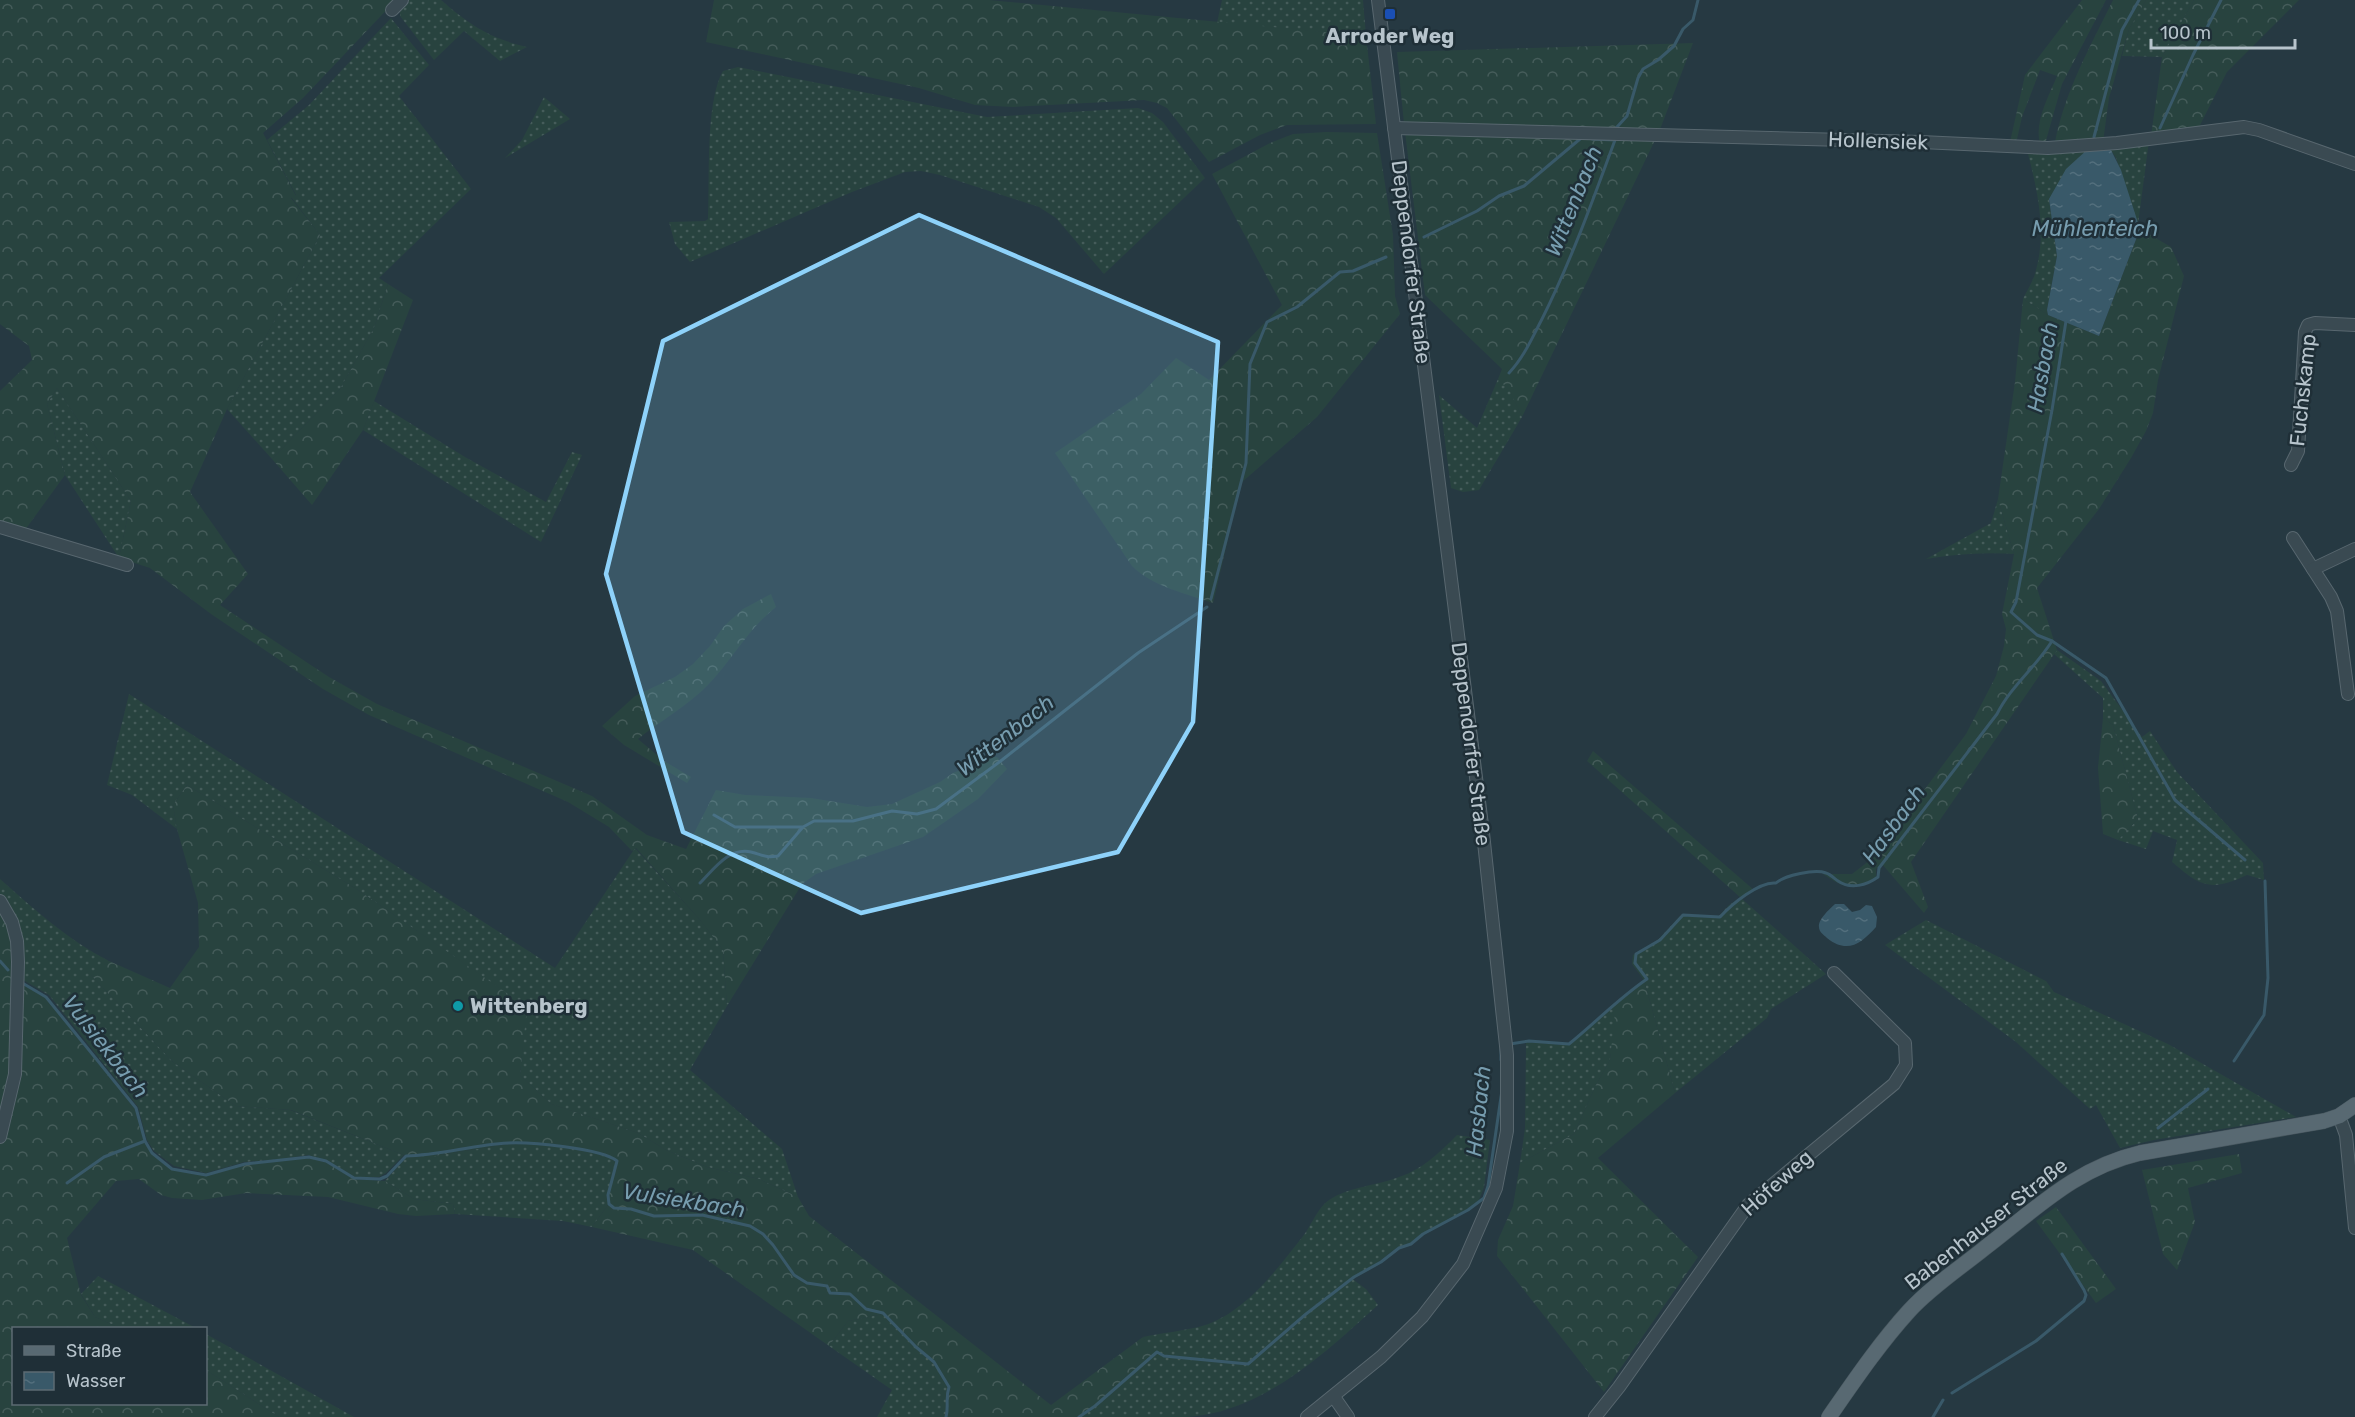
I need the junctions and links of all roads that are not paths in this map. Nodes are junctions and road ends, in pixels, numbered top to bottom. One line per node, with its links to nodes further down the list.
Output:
1 (402, 0): 3 (street)
2 (1378, 0): 4 (street, Deppendorfer Straße)
3 (392, 10)
4 (1394, 128): 5 (street, Hollensiek); 20 (street, Deppendorfer Straße)
5 (2355, 164)
6 (2355, 325): 7 (street, Fuchskamp)
7 (2291, 465)
8 (0, 527): 11 (street)
9 (2293, 538): 12 (street)
10 (2355, 549): 12 (street)
11 (127, 565)
12 (2313, 569): 13 (street)
13 (2348, 694)
14 (0, 901): 18 (street)
15 (1833, 973): 23 (street, Höfeweg)
16 (2355, 1105): 17 (main road, Babenhauser Straße)
17 (2338, 1116): 19 (street); 24 (main road, Babenhauser Straße)
18 (0, 1137)
19 (2355, 1228)
20 (1334, 1397): 21 (street, Deppendorfer Straße); 22 (street)
21 (1307, 1417)
22 (1348, 1417)
23 (1595, 1417)
24 (1829, 1417)

